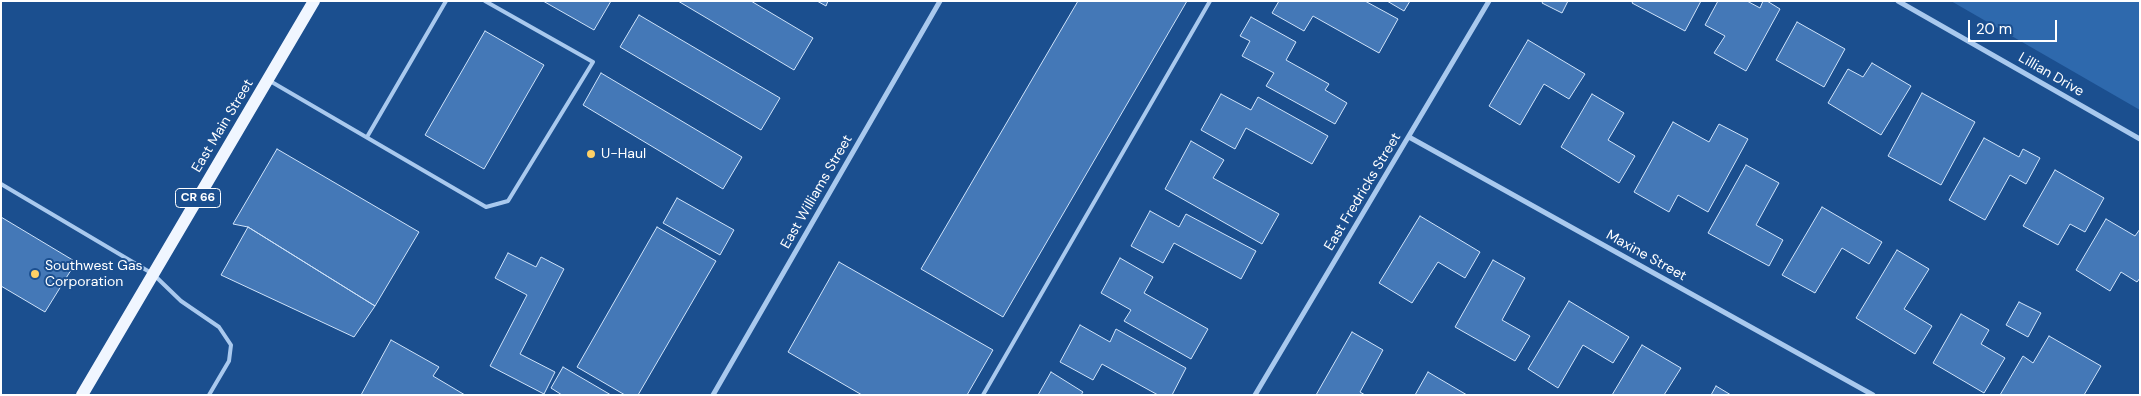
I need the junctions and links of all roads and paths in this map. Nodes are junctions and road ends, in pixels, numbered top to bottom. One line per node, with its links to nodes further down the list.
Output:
1 (314, 1): 8 (main road, East Main Street / CR 66)
2 (446, 1): 9 (lane)
3 (485, 1): 9 (lane)
4 (940, 1): 16 (street, East Williams Street)
5 (1210, 1): 17 (lane)
6 (1489, 1): 10 (street, East Fredricks Street)
7 (1898, 1): 11 (street, Lillian Drive)
8 (268, 80): 9 (lane); 13 (main road, East Main Street / CR 66)
9 (367, 137)
10 (1409, 137): 18 (street, East Fredricks Street); 19 (street, Maxine Street)
11 (2140, 139)
12 (1, 184): 13 (lane)
13 (153, 274): 14 (main road, East Main Street / CR 66); 15 (lane)
14 (82, 395)
15 (209, 395)
16 (712, 395)
17 (983, 395)
18 (1255, 395)
19 (1873, 395)

